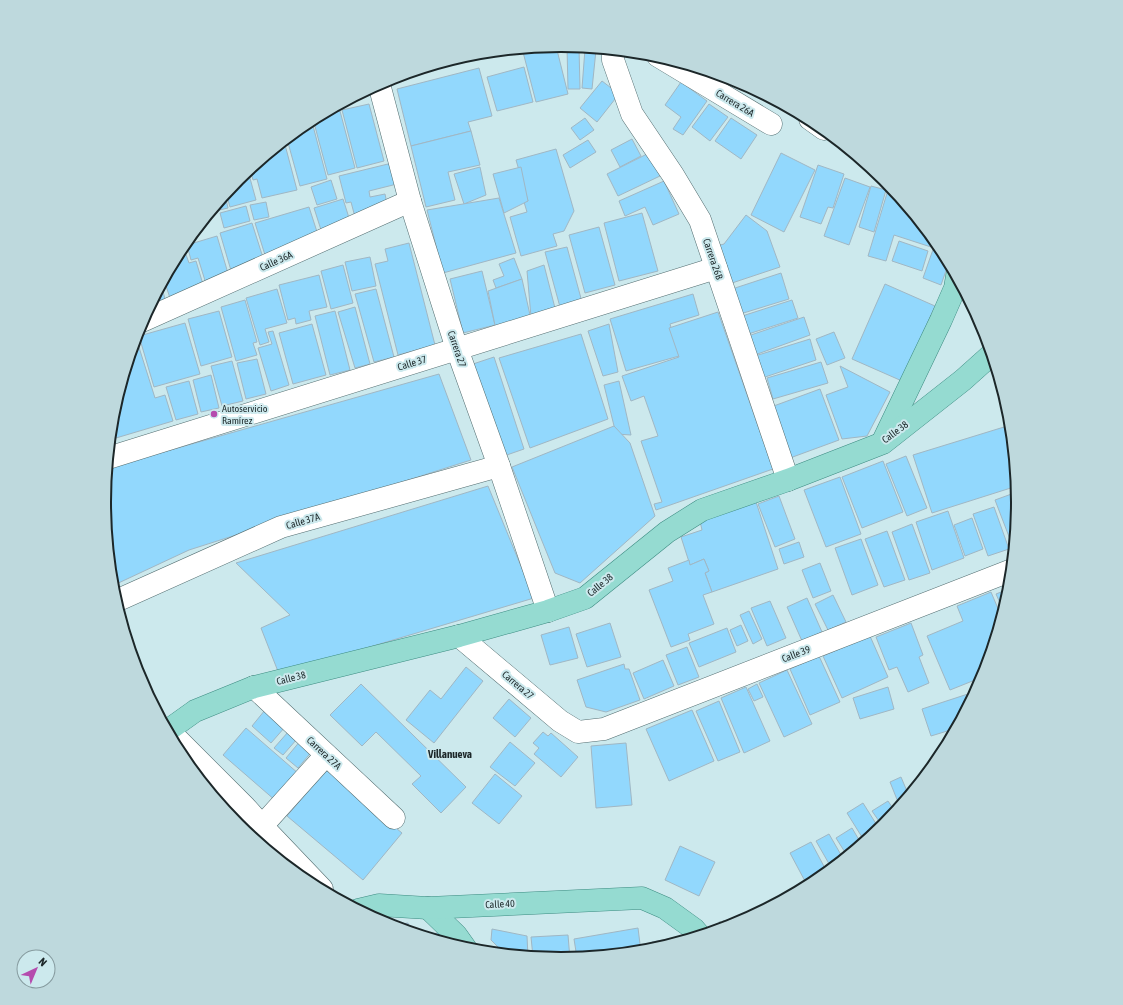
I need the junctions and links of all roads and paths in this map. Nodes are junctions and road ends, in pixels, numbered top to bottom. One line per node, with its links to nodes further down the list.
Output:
1 (613, 55): 6 (street, Carrera 26B)
2 (675, 66): 4 (street, Carrera 26A)
3 (381, 90): 5 (street, Carrera 27)
4 (771, 124)
5 (410, 202): 8 (street, Calle 36A); 9 (street, Carrera 27)
6 (716, 268): 9 (street, Calle 37); 14 (street, Carrera 26B)
7 (956, 284): 11 (main road)
8 (151, 317)
9 (457, 349): 12 (street, Calle 37); 13 (street, Carrera 27)
10 (988, 358): 11 (main road, Calle 38)
11 (883, 443): 14 (main road, Calle 38)
12 (114, 456)
13 (499, 466): 16 (street, Calle 37A); 17 (street, Carrera 27)
14 (788, 480): 17 (main road, Calle 38)
15 (1006, 572): 21 (street, Calle 39)
16 (122, 598)
17 (548, 611): 18 (main road, Calle 38)
18 (459, 636): 19 (main road, Calle 38); 21 (street, Carrera 27)
19 (254, 687): 20 (main road, Calle 38); 23 (street, Carrera 27A)
20 (171, 728)
21 (578, 732)
22 (185, 750): 24 (street)
23 (326, 755): 25 (street, Carrera 27A); 26 (street)
24 (239, 813): 26 (street)
25 (394, 818)
26 (262, 826): 27 (street)
27 (310, 876)
28 (468, 906): 30 (main road, Calle 40); 31 (main road, Calle 40); 33 (main road)
29 (365, 908): 30 (main road, Calle 40)
30 (428, 908): 32 (main road)
31 (696, 932)
32 (460, 941)
33 (461, 942)

